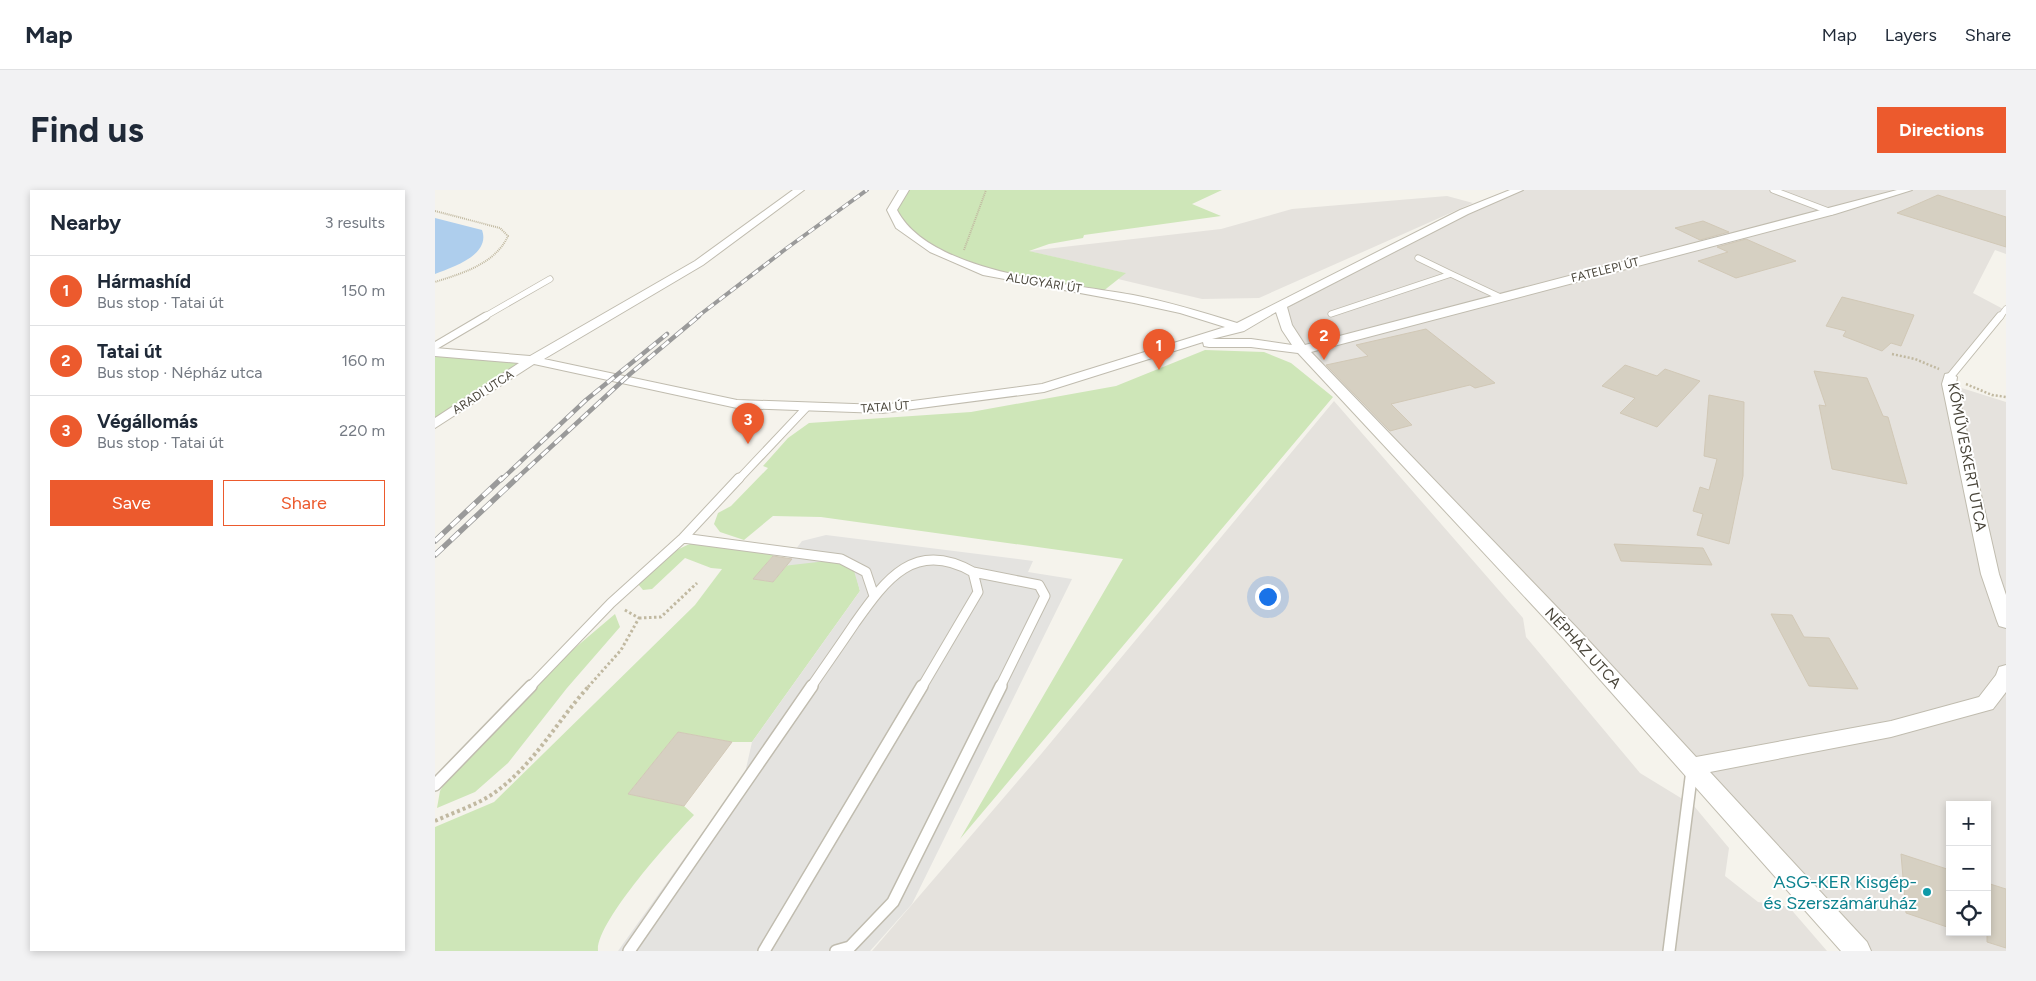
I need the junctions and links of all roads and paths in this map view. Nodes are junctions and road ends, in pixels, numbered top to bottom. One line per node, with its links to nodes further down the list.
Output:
1 (799, 190): 23 (street)
2 (904, 190): 10 (street, ALUGYÁRI ÚT)
3 (986, 190): 10 (path)
4 (1518, 190): 15 (street, TATAI ÚT)
5 (1773, 190): 8 (lane)
6 (1907, 190): 8 (street, FATELEPI ÚT)
7 (435, 211): 13 (path)
8 (1831, 212): 14 (street, FATELEPI ÚT)
9 (1419, 258): 11 (lane)
10 (958, 261): 18 (street, ALUGYÁRI ÚT)
11 (1451, 274): 14 (lane); 17 (lane)
12 (550, 279): 20 (lane)
13 (435, 282)
14 (1500, 297): 21 (street, FATELEPI ÚT)
15 (1281, 307): 18 (street, TATAI ÚT); 21 (street, NÉPHÁZ UTCA)
16 (2006, 309): 24 (lane, KŐMŰVESKERT UTCA)
17 (1331, 314)
18 (1238, 328): 19 (street, TATAI ÚT); 21 (street, NÉPHÁZ UTCA)
19 (1184, 345): 21 (street); 25 (street, TATAI ÚT)
20 (435, 346)
21 (1302, 350): 35 (street, NÉPHÁZ UTCA)
22 (435, 352): 23 (street, TATAI ÚT)
23 (531, 360): 25 (street, TATAI ÚT); 26 (street, ARADI UTCA)
24 (1949, 377): 33 (street, KŐMŰVESKERT UTCA)
25 (806, 408): 27 (lane)
26 (435, 424)
27 (683, 538): 30 (lane); 31 (lane)
28 (973, 572): 30 (lane); 39 (lane); 40 (lane)
29 (697, 583): 32 (path)
30 (873, 596): 38 (lane)
31 (611, 603): 32 (path); 36 (lane)
32 (639, 618): 37 (path)
33 (2006, 621)
34 (2006, 672): 35 (street)
35 (1692, 767): 41 (lane); 42 (street, NÉPHÁZ UTCA)
36 (435, 786)
37 (435, 821)
38 (629, 951)
39 (764, 951)
40 (836, 951)
41 (1669, 951)
42 (1858, 951)

